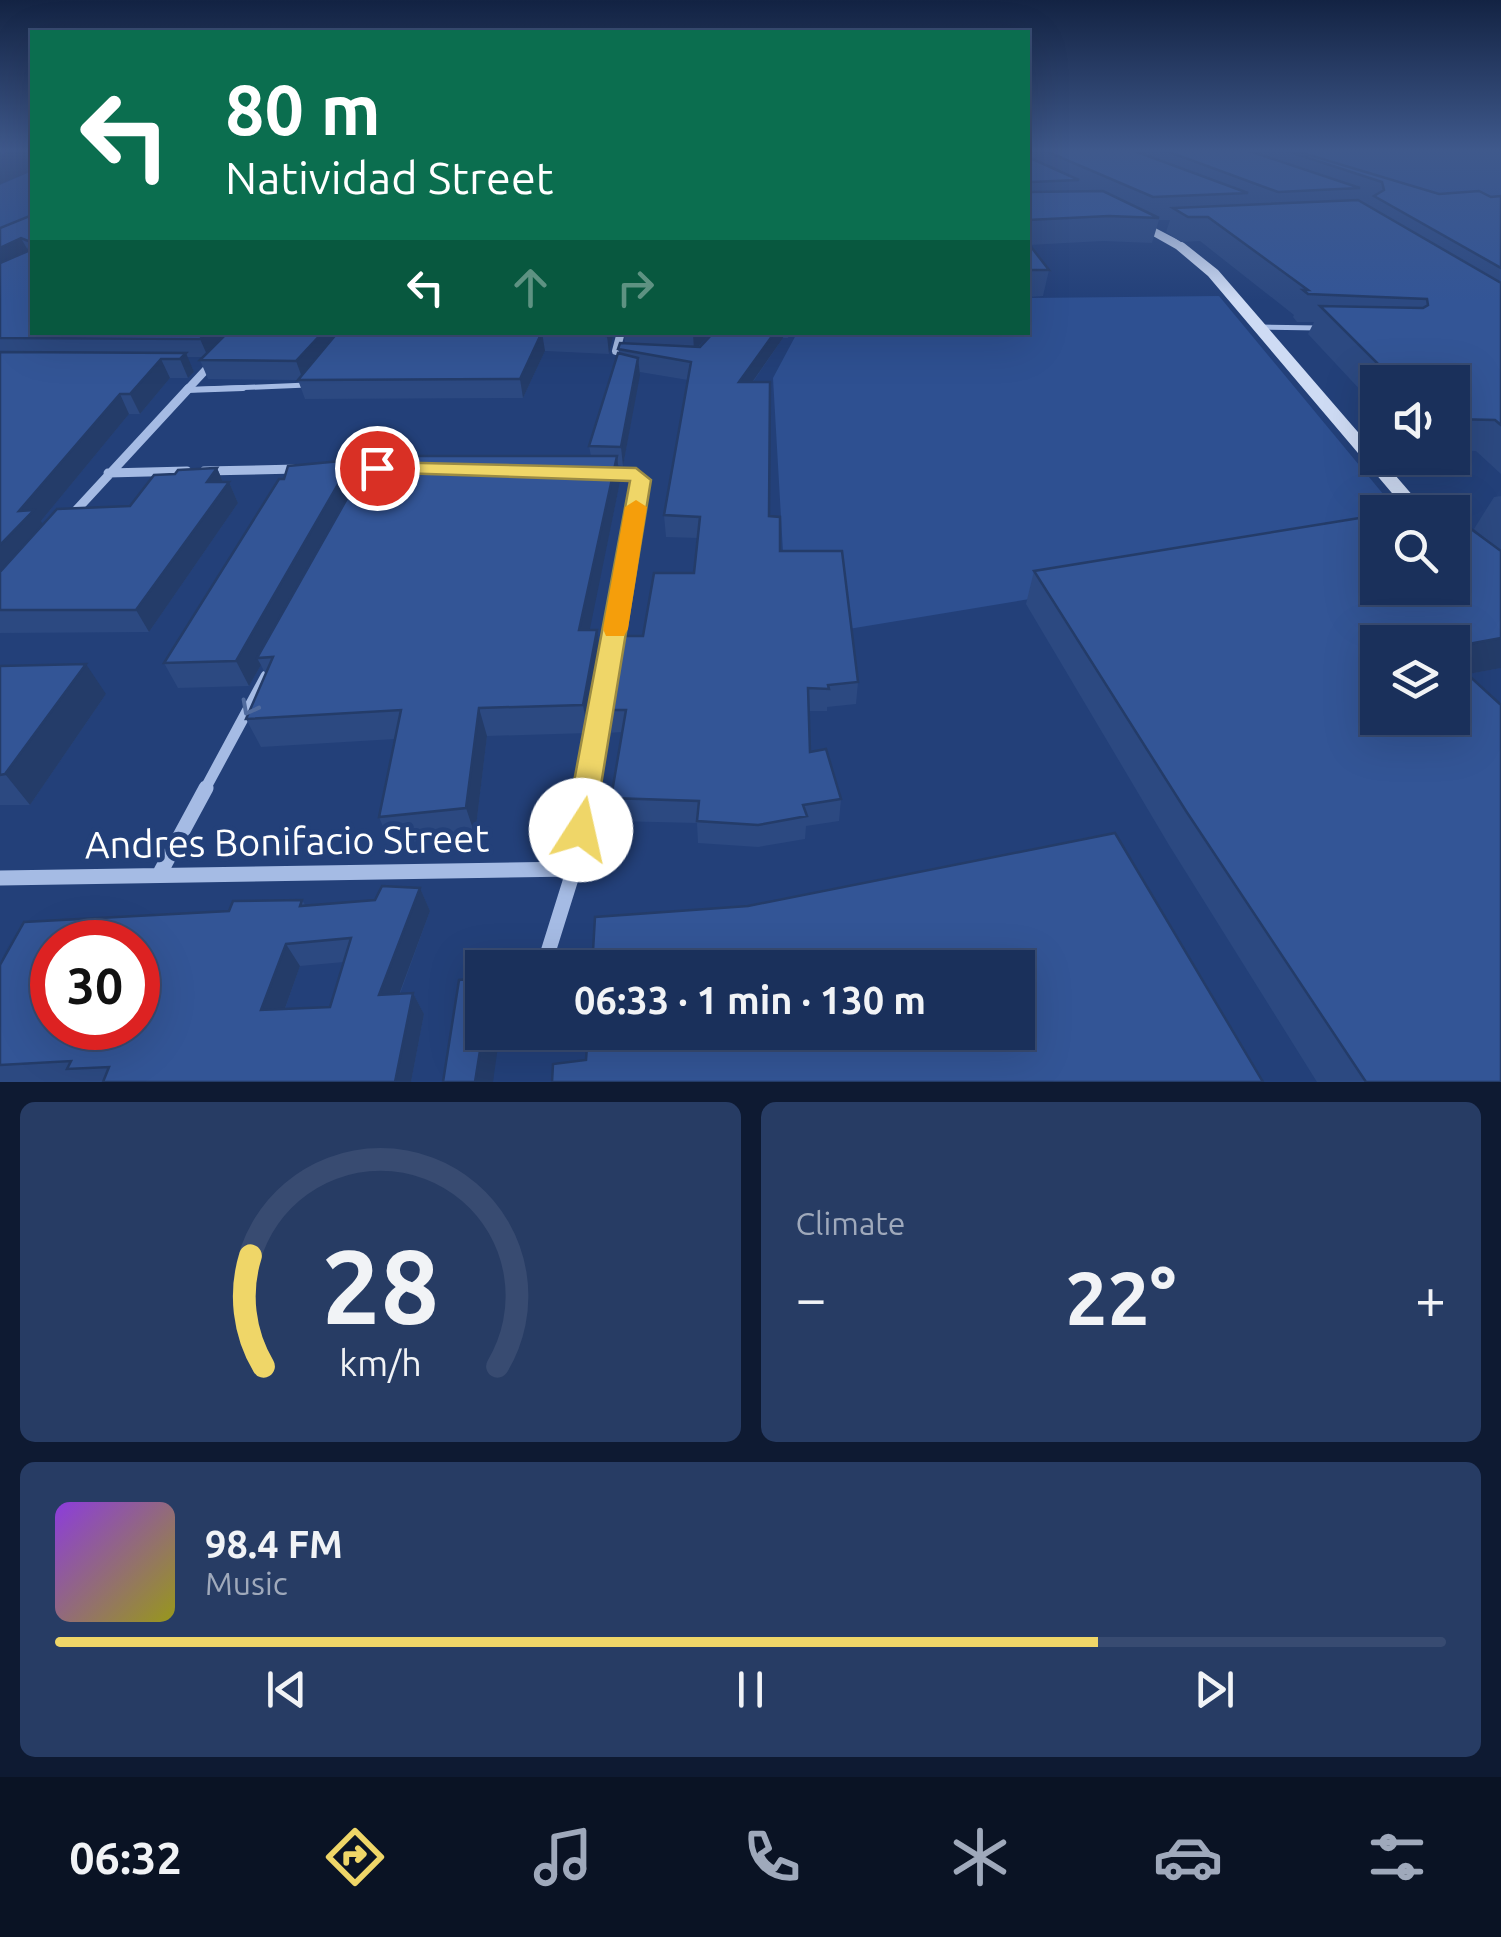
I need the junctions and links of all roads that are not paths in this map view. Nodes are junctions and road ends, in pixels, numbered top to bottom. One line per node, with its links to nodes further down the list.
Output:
1 (1119, 214): 2 (street)
2 (1259, 327): 3 (lane); 14 (street)
3 (1329, 328)
4 (620, 335): 6 (street)
5 (221, 354): 8 (street)
6 (640, 356)
7 (194, 365): 8 (street)
8 (210, 366): 10 (street)
9 (312, 383): 10 (lane)
10 (186, 390): 12 (street)
11 (301, 469): 12 (street)
12 (108, 473): 15 (street)
13 (596, 474): 17 (street)
14 (1403, 495)
15 (60, 528)
16 (274, 662): 18 (street, one-way to 18)
17 (574, 870): 18 (street, Andres Bonifacio Street); 20 (street)
18 (160, 873): 19 (street, Andres Bonifacio Street)
19 (0, 878)
20 (549, 950)

